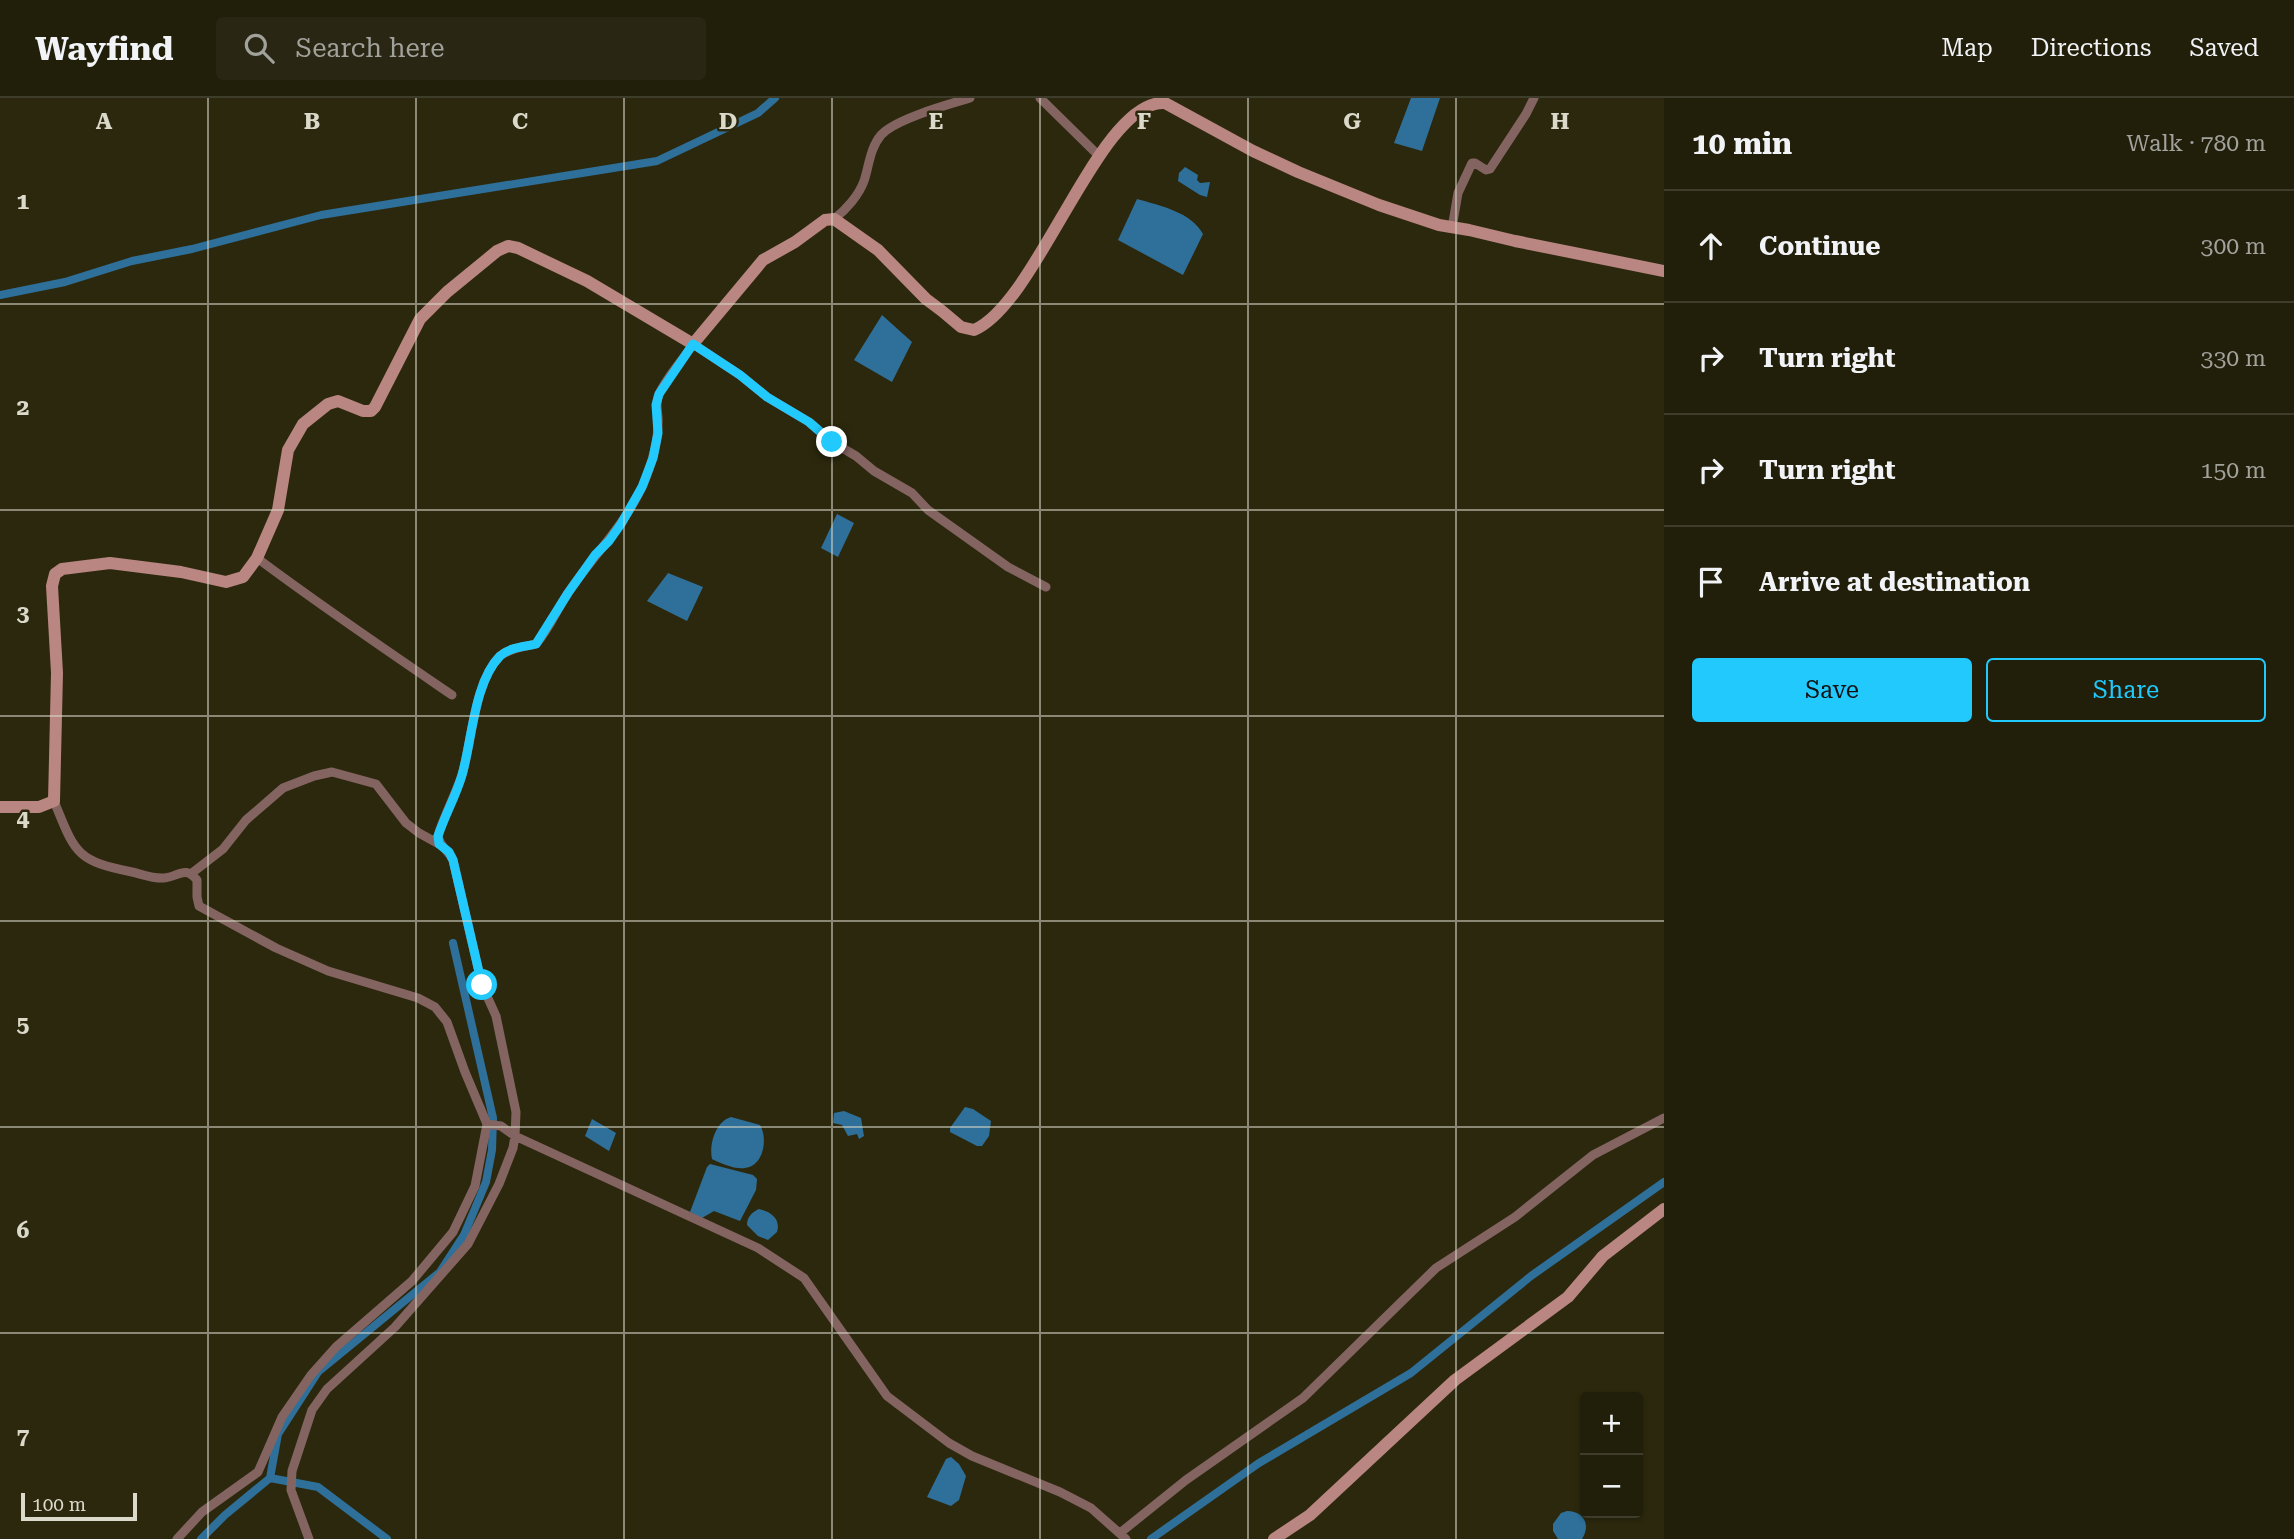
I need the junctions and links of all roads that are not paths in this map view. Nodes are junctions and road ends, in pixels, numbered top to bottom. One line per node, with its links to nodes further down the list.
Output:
1 (970, 98): 5 (street)
2 (1040, 98): 4 (street)
3 (1534, 98): 6 (street)
4 (1097, 154): 5 (main road); 6 (main road)
5 (834, 219): 8 (main road)
6 (1452, 228): 7 (main road)
7 (1664, 271)
8 (693, 344): 9 (main road); 10 (street); 14 (street)
9 (257, 558): 11 (street); 12 (main road)
10 (1046, 587)
11 (452, 695)
12 (54, 801): 13 (main road); 15 (street)
13 (0, 807)
14 (439, 844): 15 (street); 18 (street)
15 (192, 873): 17 (street)
16 (1664, 1118): 20 (street)
17 (489, 1124): 18 (street); 21 (street)
18 (515, 1136): 20 (street); 22 (street)
19 (1664, 1209): 23 (main road)
20 (1123, 1536)
21 (177, 1539)
22 (309, 1539)
23 (1274, 1539)

